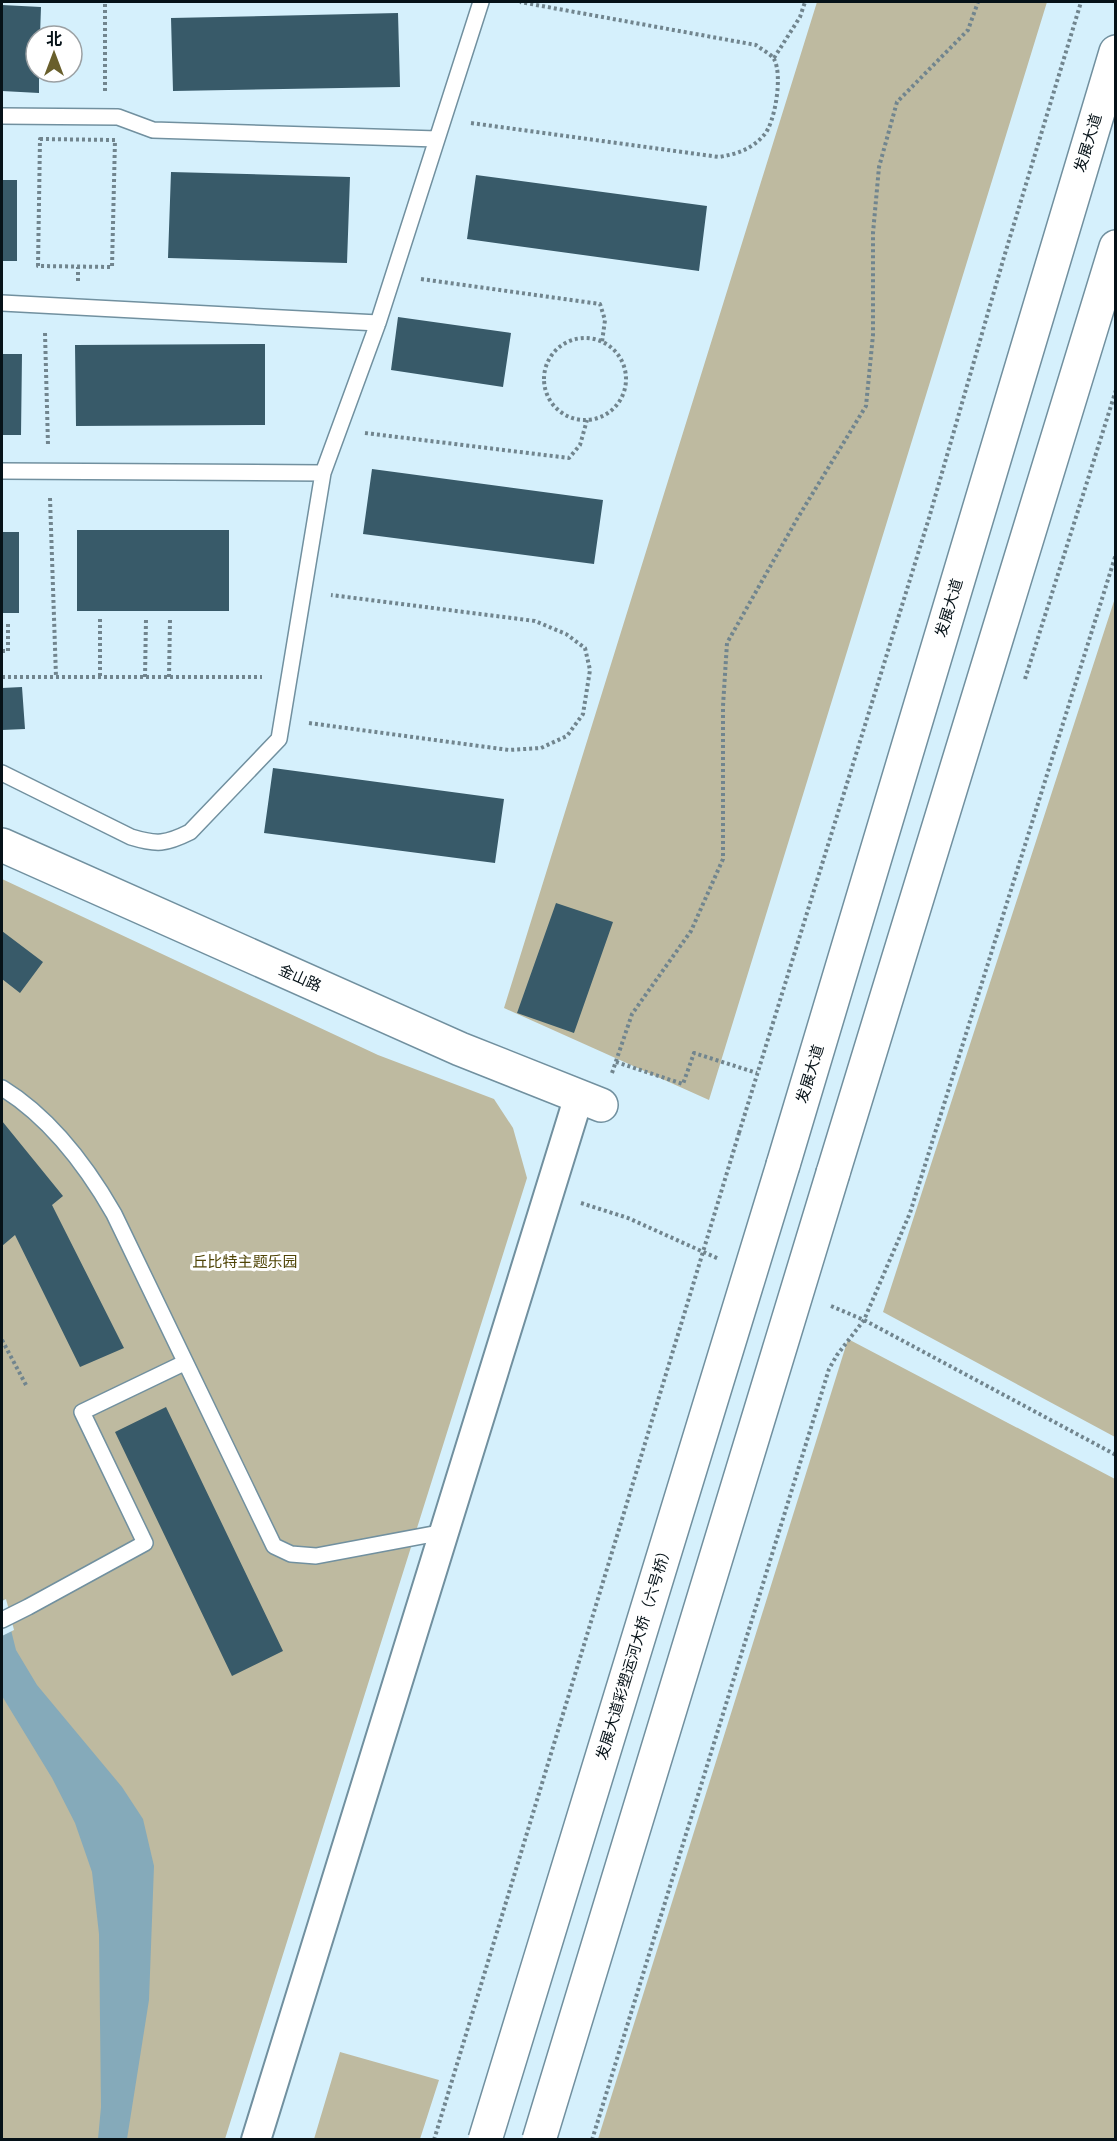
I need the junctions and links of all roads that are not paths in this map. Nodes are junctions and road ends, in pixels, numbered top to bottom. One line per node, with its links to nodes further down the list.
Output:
1 (481, 2): 4 (lane)
2 (1116, 52): 14 (main road, 发展大道)
3 (2, 116): 4 (lane)
4 (437, 139): 7 (lane)
5 (1116, 247): 20 (main road, bridge)
6 (2, 303): 7 (lane)
7 (378, 323): 9 (lane)
8 (2, 471): 9 (lane)
9 (323, 473): 10 (lane)
10 (2, 773)
11 (2, 845): 13 (main road, 金山路)
12 (2, 1088): 15 (lane)
13 (590, 1101): 16 (street)
14 (783, 1165): 19 (main road, 发展大道彩塑运河大桥（六号桥）, bridge)
15 (184, 1363): 16 (lane); 17 (lane)
16 (444, 1532): 18 (street)
17 (2, 1620)
18 (256, 2139)
19 (485, 2139)
20 (539, 2139)

